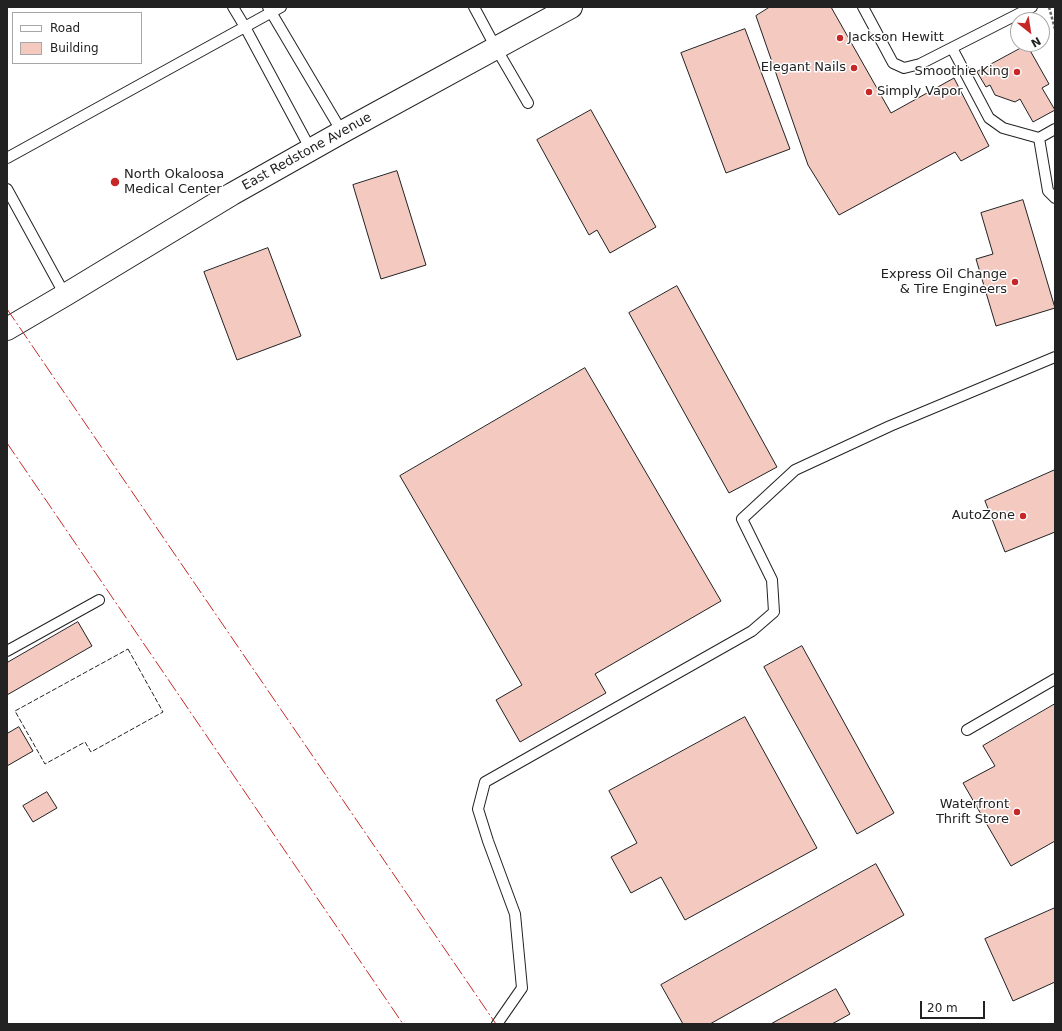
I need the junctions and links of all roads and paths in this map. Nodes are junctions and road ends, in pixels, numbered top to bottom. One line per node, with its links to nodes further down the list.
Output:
1 (233, 7): 9 (lane)
2 (281, 7): 8 (lane)
3 (474, 7): 11 (lane)
4 (571, 7): 11 (street, East Redstone Avenue)
5 (863, 7): 12 (lane)
6 (1032, 7): 12 (lane)
7 (1049, 7): 10 (path)
8 (269, 10): 9 (lane); 15 (lane)
9 (244, 27): 17 (lane); 18 (lane)
10 (1055, 29)
11 (496, 48): 13 (lane); 15 (street, East Redstone Avenue)
12 (952, 48): 16 (lane)
13 (528, 103)
14 (1055, 129): 16 (lane)
15 (342, 132): 17 (street, East Redstone Avenue)
16 (1039, 138): 20 (lane)
17 (311, 150): 21 (street, East Redstone Avenue)
18 (7, 158)
19 (7, 189): 21 (lane)
20 (1055, 198)
21 (66, 295): 22 (street, East Redstone Avenue)
22 (7, 329)
23 (1055, 357): 28 (lane)
24 (99, 600): 25 (lane)
25 (7, 651)
26 (1055, 679): 27 (lane)
27 (967, 730)
28 (498, 1024)

